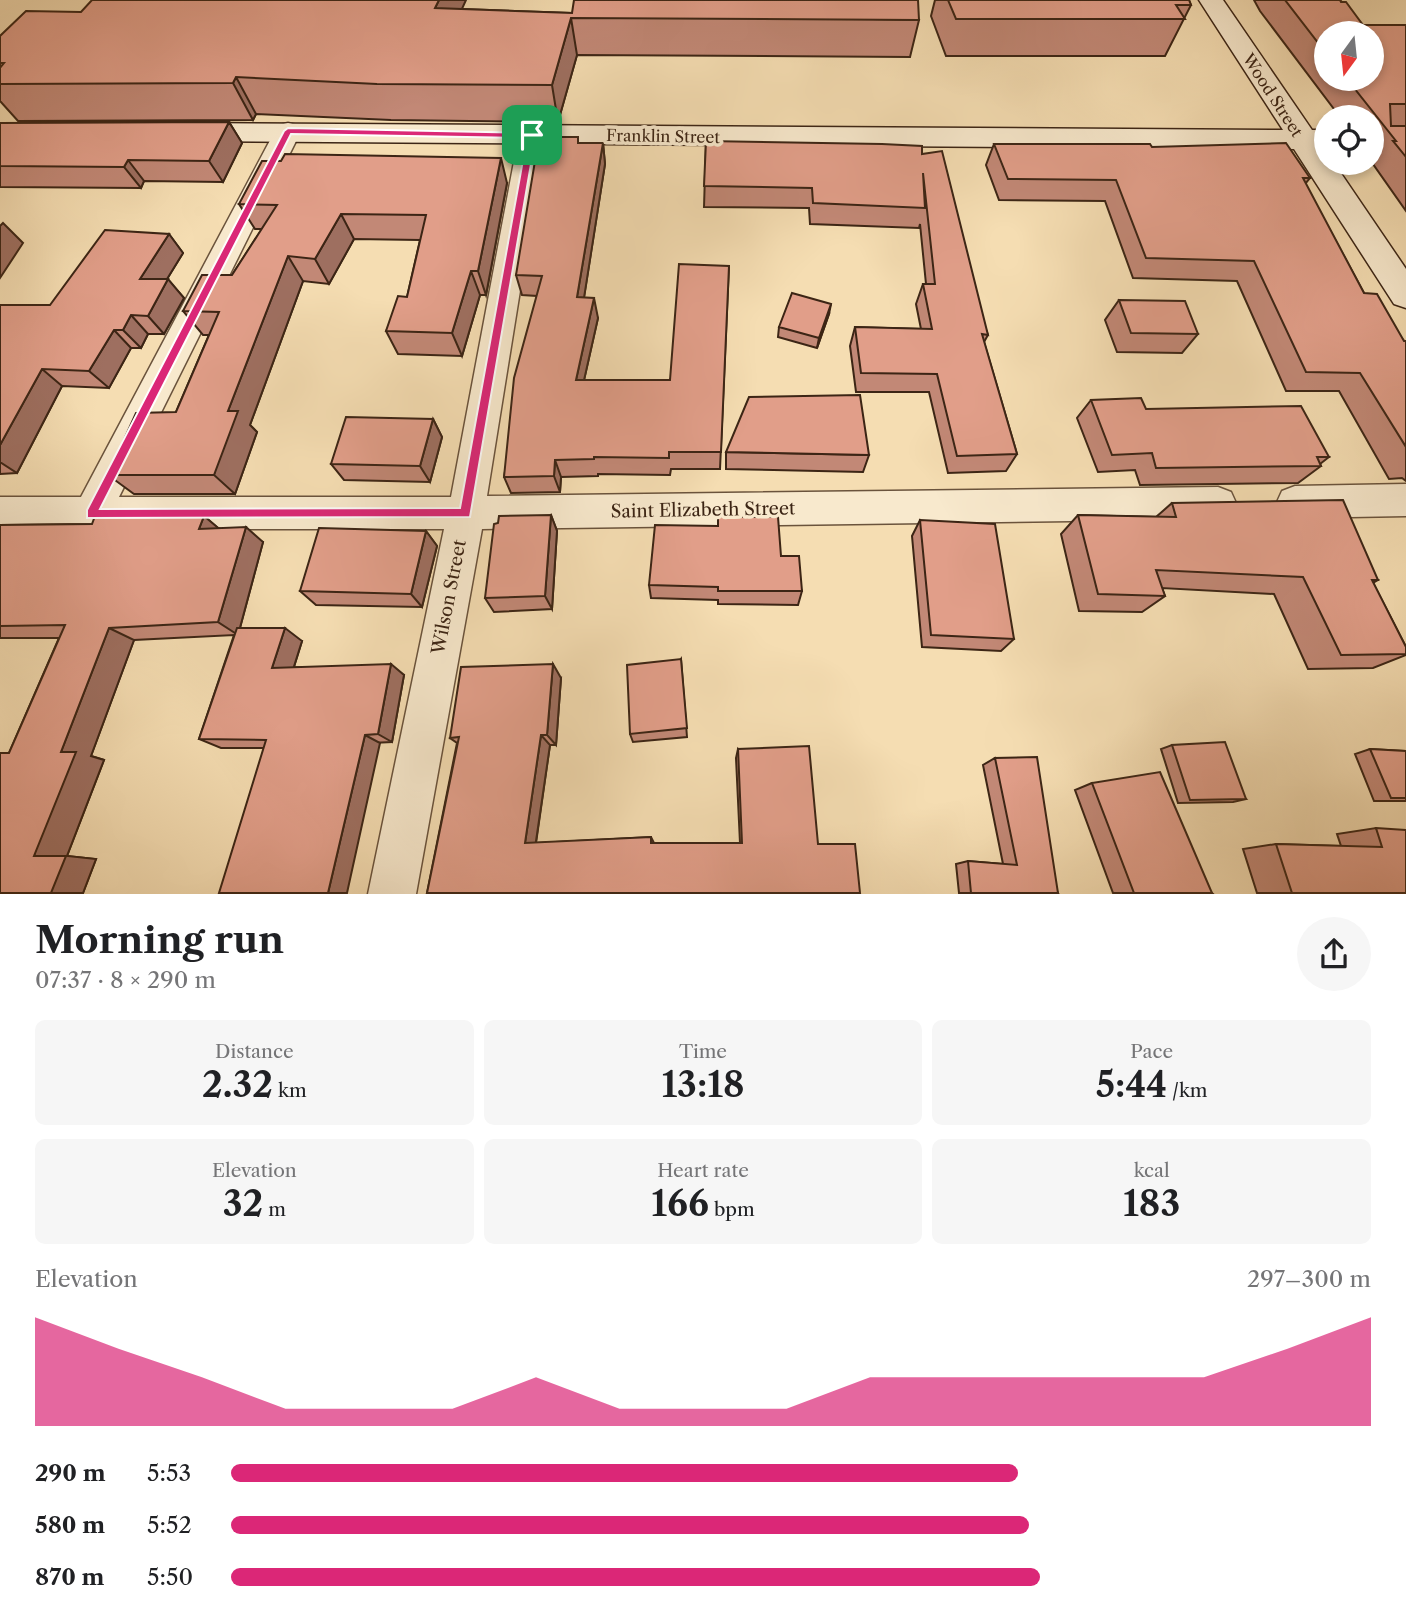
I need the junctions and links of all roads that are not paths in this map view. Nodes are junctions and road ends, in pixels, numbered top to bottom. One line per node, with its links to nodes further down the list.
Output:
1 (1211, 0): 5 (street, Wood Street)
2 (288, 131): 3 (street, Franklin Street); 4 (street, Franklin Street); 11 (street)
3 (163, 132)
4 (532, 135): 5 (street, Franklin Street); 10 (street, Wilson Street)
5 (1314, 139)
6 (1335, 175): 7 (street, Wood Street)
7 (1406, 295)
8 (1406, 500): 10 (street, Saint Elizabeth Street)
9 (0, 513): 11 (street, Saint Elizabeth Street)
10 (466, 513): 11 (street, Saint Elizabeth Street); 12 (street, Wilson Street)
11 (91, 514)
12 (392, 894)

